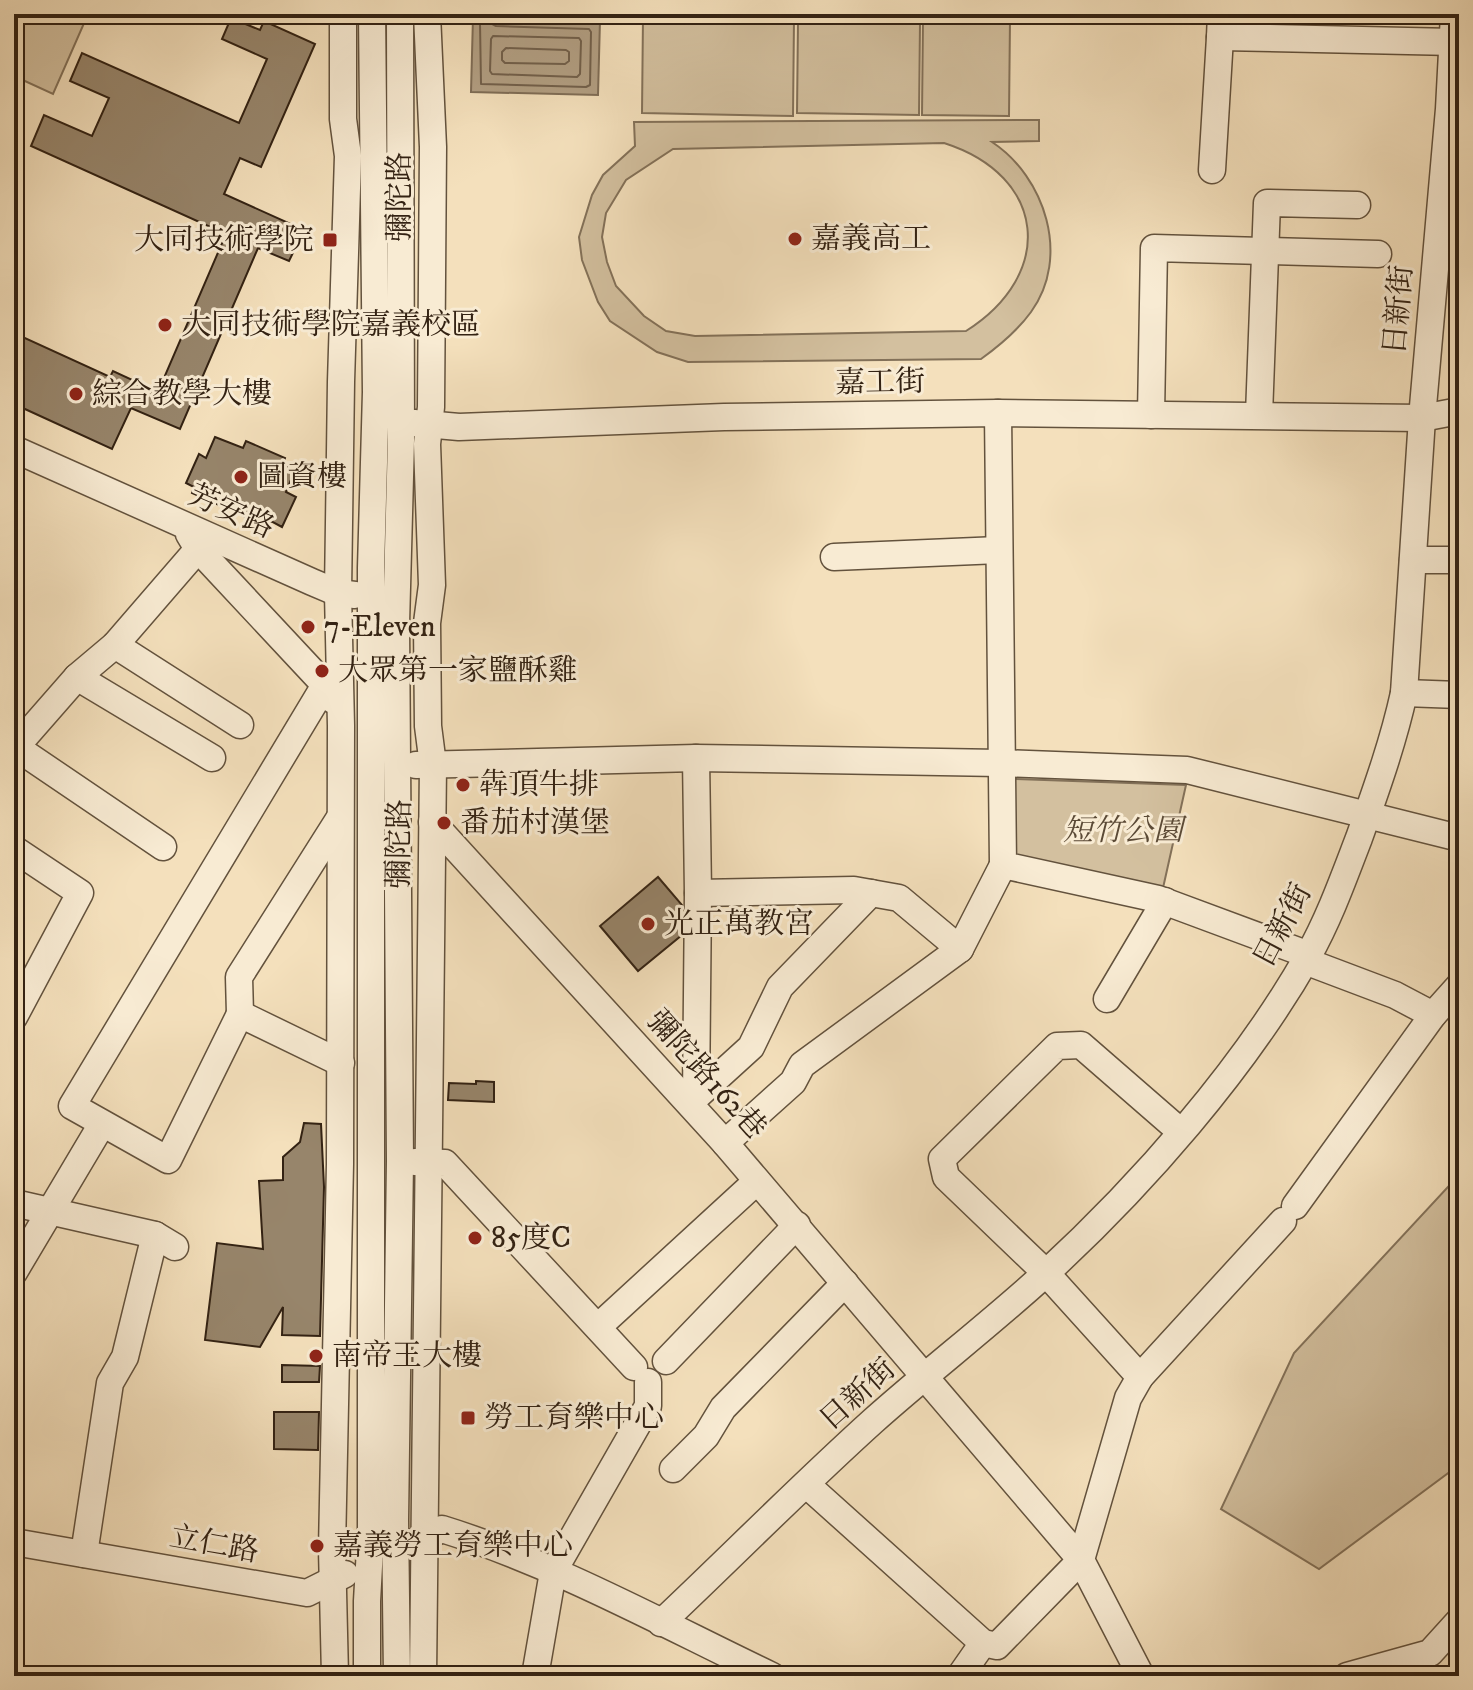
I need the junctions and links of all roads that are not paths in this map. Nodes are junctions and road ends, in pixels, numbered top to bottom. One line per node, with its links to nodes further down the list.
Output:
1 (343, 14): 10 (street, 彌陀路)
2 (372, 14): 8 (street, 彌陀路)
3 (400, 14): 8 (street, 彌陀路)
4 (427, 14): 9 (street, 彌陀路)
5 (1454, 14): 7 (street, 日新街)
6 (1220, 25): 7 (street); 11 (street)
7 (1454, 42): 21 (street, 日新街)
8 (387, 136): 9 (street); 10 (street); 18 (street, 彌陀路); 22 (street, 彌陀路)
9 (433, 136): 23 (street, 彌陀路)
10 (336, 137): 15 (street, 彌陀路)
11 (1212, 170)
12 (1357, 205): 13 (street)
13 (1267, 251): 14 (street); 19 (street); 20 (street)
14 (1378, 254)
15 (340, 407): 18 (street, 嘉工街); 31 (street, 彌陀路)
16 (1459, 411): 21 (street, 嘉工街)
17 (998, 413): 19 (street, 嘉工街); 23 (street, 嘉工街); 27 (street)
18 (375, 415): 22 (street, 嘉工街); 32 (street, 彌陀路)
19 (1151, 415): 20 (street, 嘉工街)
20 (1259, 415): 21 (street, 嘉工街)
21 (1422, 418): 29 (street, 日新街)
22 (400, 421): 23 (street, 嘉工街); 32 (street, 彌陀路)
23 (429, 425): 33 (street, 彌陀路)
24 (14, 449): 25 (street, 芳安路)
25 (184, 526): 26 (street); 31 (street, 芳安路)
26 (198, 549): 34 (street); 36 (street)
27 (999, 550): 28 (street); 44 (street)
28 (834, 557)
29 (1413, 560): 30 (street); 37 (street, 日新街)
30 (1459, 560)
31 (338, 593): 32 (street, 芳安路); 40 (street, 彌陀路)
32 (384, 598): 33 (street, 芳安路); 46 (street, 彌陀路)
33 (430, 603): 45 (street, 彌陀路)
34 (115, 645): 35 (street); 39 (street)
35 (77, 677): 41 (street); 42 (street)
36 (325, 685): 40 (street); 66 (street)
37 (1404, 693): 38 (street); 47 (street, 日新街)
38 (1459, 695)
39 (240, 725)
40 (341, 738): 46 (street); 48 (street, 彌陀路)
41 (14, 747): 51 (street)
42 (212, 758)
43 (696, 758): 44 (street); 45 (street); 54 (street)
44 (1000, 763): 47 (street); 53 (street)
45 (433, 765): 46 (street); 49 (street, 彌陀路)
46 (384, 766): 69 (street, 彌陀路); 70 (street, 彌陀路)
47 (1367, 815): 50 (street); 58 (street, 日新街)
48 (339, 819): 61 (street); 64 (street, 彌陀路)
49 (432, 822): 65 (street, 彌陀路162巷); 71 (street, 彌陀路)
50 (1459, 838)
51 (163, 847)
52 (14, 849): 63 (street)
53 (1003, 865): 56 (street); 57 (street)
54 (698, 893): 55 (street); 65 (street)
55 (871, 893): 57 (street); 65 (street)
56 (1165, 901): 58 (street); 60 (street)
57 (960, 949): 68 (street)
58 (1307, 958): 62 (street); 67 (street, 日新街)
59 (1459, 986): 62 (street)
60 (1107, 999)
61 (240, 1014): 64 (street); 66 (street)
62 (1433, 1015): 83 (street)
63 (14, 1017)
64 (341, 1063): 72 (street, 彌陀路)
65 (693, 1101): 68 (street, 彌陀路162巷)
66 (102, 1124): 75 (street)
67 (1181, 1132): 78 (street, 日新街); 78 (street)
68 (725, 1143): 73 (street, 彌陀路162巷)
69 (400, 1161): 71 (street); 88 (street, 彌陀路)
70 (370, 1163): 72 (street); 91 (street, 彌陀路)
71 (437, 1163): 80 (street); 86 (street, 彌陀路)
72 (340, 1164): 93 (street, 彌陀路)
73 (757, 1181): 76 (street, 彌陀路162巷); 80 (street)
74 (14, 1203): 75 (street)
75 (52, 1211): 77 (street); 89 (street)
76 (797, 1225): 79 (street, 彌陀路162巷); 81 (street)
77 (14, 1272)
78 (1046, 1273): 82 (street, 日新街); 83 (street)
79 (845, 1283): 82 (street, 彌陀路162巷); 84 (street)
80 (599, 1326): 92 (street)
81 (666, 1361)
82 (926, 1377): 85 (street, 日新街); 90 (street, 彌陀路162巷)
83 (1140, 1377): 90 (street)
84 (673, 1469)
85 (807, 1485): 95 (street, 日新街); 96 (street)
86 (423, 1538): 88 (street, 立仁路); 92 (street); 100 (street, 彌陀路)
87 (14, 1542): 89 (street, 立仁路)
88 (396, 1551): 91 (street, 立仁路); 99 (street, 彌陀路)
89 (84, 1554): 93 (street, 立仁路)
90 (1081, 1560): 96 (street); 104 (street, 彌陀路162巷)
91 (370, 1561): 93 (street, 立仁路); 98 (street, 彌陀路)
92 (553, 1572): 95 (street); 101 (street)
93 (332, 1580): 97 (street, 彌陀路)
94 (1459, 1621): 105 (street)
95 (661, 1623): 102 (street)
96 (983, 1643): 103 (street)
97 (335, 1676)
98 (367, 1676)
99 (397, 1676)
100 (423, 1676)
101 (535, 1676)
102 (772, 1676)
103 (960, 1676)
104 (1141, 1676)
105 (1347, 1676)

